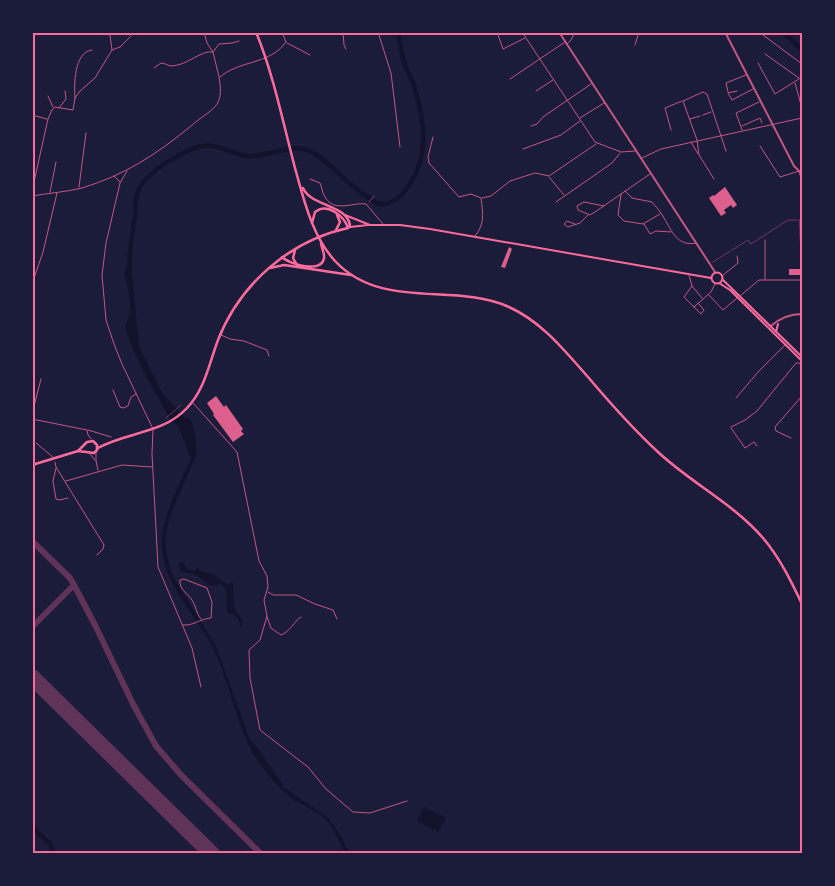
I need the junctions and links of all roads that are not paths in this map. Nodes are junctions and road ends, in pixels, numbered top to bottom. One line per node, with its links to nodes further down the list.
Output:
1 (99, 32): 21 (street)
2 (204, 32): 23 (street)
3 (256, 32): 26 (main road)
4 (282, 32): 17 (street)
5 (343, 32): 22 (street)
6 (378, 32): 71 (street)
7 (497, 32): 15 (street)
8 (522, 32): 15 (street)
9 (559, 32): 18 (street)
10 (575, 32): 18 (street)
11 (639, 32): 19 (street)
12 (725, 32): 31 (street)
13 (759, 32): 29 (street)
14 (131, 36): 21 (street)
15 (526, 38): 27 (street)
16 (239, 41): 23 (street)
17 (286, 42): 25 (street); 26 (street)
18 (566, 43): 27 (street); 37 (street)
19 (635, 45)
20 (92, 50): 44 (street)
21 (112, 50): 44 (street)
22 (346, 50)
23 (213, 52): 30 (street); 32 (street)
24 (765, 54): 33 (street)
25 (310, 56)
26 (265, 58): 32 (street); 85 (main road)
27 (540, 59): 34 (street); 35 (street)
28 (758, 63): 36 (street)
29 (802, 64)
30 (154, 68)
31 (746, 75): 38 (street); 42 (street)
32 (219, 78): 79 (street)
33 (802, 78): 36 (street)
34 (510, 79)
35 (553, 79): 40 (street); 45 (street)
36 (794, 82): 51 (street)
37 (592, 84): 45 (street); 48 (street)
38 (754, 89): 42 (street); 47 (street)
39 (65, 91): 50 (street)
40 (536, 91)
41 (737, 91): 42 (street)
42 (728, 93)
43 (48, 96): 49 (street)
44 (75, 98): 50 (street)
45 (567, 100): 56 (street); 60 (street)
46 (683, 100): 52 (street); 57 (street); 62 (street)
47 (760, 101): 59 (street); 61 (street)
48 (605, 103): 56 (street); 73 (street)
49 (53, 108): 50 (street); 55 (street)
50 (60, 108)
51 (802, 108)
52 (713, 111): 57 (street); 65 (street)
53 (32, 116): 55 (street)
54 (802, 118): 59 (street)
55 (48, 119): 91 (street)
56 (580, 119): 69 (street); 72 (street)
57 (690, 120): 67 (street)
58 (762, 122): 61 (street)
59 (772, 124): 63 (street); 80 (street)
60 (531, 126)
61 (741, 127): 63 (street)
62 (671, 130)
63 (742, 130): 65 (street)
64 (86, 133): 90 (street)
65 (720, 135): 67 (street); 74 (street)
66 (433, 137): 98 (street)
67 (697, 140): 68 (street); 76 (street)
68 (690, 142): 76 (street); 77 (street)
69 (597, 144): 75 (street); 84 (street)
70 (760, 146): 80 (street)
71 (400, 147)
72 (523, 149)
73 (636, 151): 75 (street); 77 (street)
74 (726, 151)
75 (621, 152): 96 (street)
76 (699, 155): 87 (street)
77 (641, 159): 81 (street)
78 (56, 162): 94 (street)
79 (127, 171): 83 (street); 89 (street)
80 (799, 171): 82 (street); 88 (street)
81 (651, 174): 92 (street); 117 (street)
82 (802, 174)
83 (113, 176): 89 (street); 90 (street)
84 (549, 176): 96 (street); 98 (street)
85 (298, 177): 103 (main road); 107 (main road)
86 (310, 179): 108 (street)
87 (714, 180)
88 (802, 182)
89 (120, 183): 157 (street)
90 (79, 188): 93 (street)
91 (32, 191)
92 (625, 191): 95 (street); 102 (street)
93 (58, 192): 94 (street); 136 (street)
94 (50, 193): 97 (street)
95 (621, 194): 100 (street); 106 (street)
96 (564, 195): 99 (street)
97 (32, 196)
98 (481, 198): 114 (street)
99 (556, 202)
100 (604, 206): 104 (street); 104 (street)
101 (336, 213): 107 (main road); 111 (main road); 112 (main road)
102 (661, 213): 106 (street); 113 (street)
103 (345, 215): 110 (main road); 111 (main road)
104 (590, 215): 109 (street)
105 (801, 220): 121 (street); 125 (street)
106 (644, 223): 113 (street)
107 (312, 224): 116 (main road)
108 (384, 224): 110 (main road); 114 (main road)
109 (575, 224)
110 (370, 225): 111 (main road)
111 (349, 228): 112 (main road)
112 (335, 231): 118 (main road)
113 (672, 232): 117 (street)
114 (474, 237): 128 (main road)
115 (765, 240): 133 (street)
116 (321, 241): 123 (main road); 127 (main road)
117 (697, 242): 126 (street)
118 (295, 249): 120 (main road); 123 (main road)
119 (737, 256): 129 (street)
120 (282, 257): 122 (main road); 123 (main road); 124 (main road)
121 (713, 262)
122 (284, 265): 124 (main road); 127 (main road)
123 (297, 265)
124 (268, 269): 149 (main road)
125 (801, 269)
126 (715, 272): 129 (main road); 131 (main road)
127 (352, 275): 190 (main road)
128 (689, 275): 131 (main road); 138 (street)
129 (722, 276): 132 (main road)
130 (801, 276): 134 (street)
131 (711, 278): 137 (main road)
132 (722, 279): 135 (main road); 140 (main road)
133 (765, 280): 134 (street); 140 (street)
134 (802, 280)
135 (719, 283): 137 (main road); 140 (main road)
136 (32, 284)
137 (715, 284): 139 (street)
138 (692, 286): 141 (street); 143 (street)
139 (708, 294): 140 (street); 141 (street)
140 (739, 297): 147 (main road)
141 (703, 299): 142 (street)
142 (698, 303): 143 (street); 143 (street)
143 (694, 307)
144 (802, 314): 145 (street)
145 (781, 319): 146 (street); 147 (street)
146 (778, 324): 147 (street); 148 (main road)
147 (770, 328): 148 (main road); 150 (main road)
148 (776, 332): 152 (main road)
149 (220, 335): 151 (street); 160 (main road)
150 (786, 345): 153 (main road); 159 (street)
151 (270, 356)
152 (802, 357)
153 (802, 361)
154 (802, 366): 175 (street)
155 (41, 379): 162 (street)
156 (113, 390): 157 (street)
157 (136, 393): 165 (street)
158 (802, 396): 169 (street)
159 (736, 398)
160 (192, 402): 165 (main road); 189 (street)
161 (181, 405): 163 (street)
162 (32, 414)
163 (166, 418)
164 (32, 419): 166 (street)
165 (154, 429): 173 (main road); 184 (street)
166 (87, 430): 167 (street); 168 (street)
167 (88, 435): 170 (street); 171 (street)
168 (111, 437)
169 (791, 438)
170 (87, 442): 171 (main road); 174 (main road)
171 (94, 442): 173 (main road); 176 (main road)
172 (36, 443): 179 (street)
173 (107, 443): 176 (main road)
174 (85, 446): 177 (main road); 178 (main road)
175 (757, 446)
176 (97, 450): 178 (main road); 180 (street)
177 (78, 451): 178 (main road); 179 (main road)
178 (88, 453): 180 (street)
179 (54, 458): 182 (main road)
180 (96, 461): 185 (street)
181 (56, 462): 183 (street)
182 (32, 464)
183 (56, 467): 186 (street); 187 (street)
184 (153, 467): 185 (street); 195 (street)
185 (98, 471): 186 (street)
186 (65, 481): 188 (street)
187 (68, 498)
188 (97, 555)
189 (267, 591): 191 (street); 194 (street)
190 (802, 604)
191 (267, 616): 192 (street); 197 (street)
192 (301, 617)
193 (200, 619): 193 (street); 195 (street)
194 (337, 619)
195 (183, 625): 196 (street)
196 (200, 687)
197 (407, 801)

